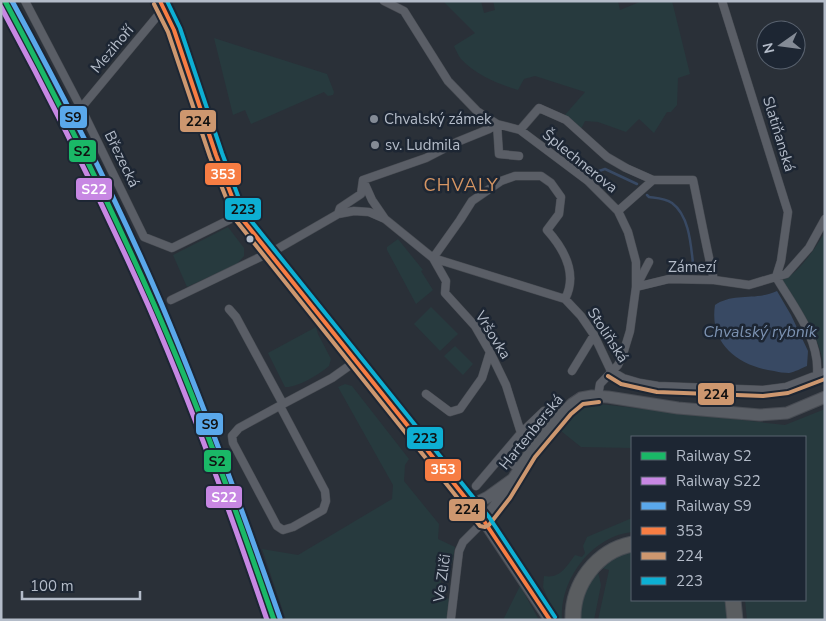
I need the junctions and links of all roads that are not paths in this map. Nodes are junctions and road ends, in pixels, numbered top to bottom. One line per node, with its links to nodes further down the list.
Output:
1 (24, 1): 5 (street, Březecká)
2 (384, 1): 6 (street, Šplechnerova)
3 (722, 1): 19 (street, Slatiňanská)
4 (162, 5): 5 (street, Mezihoří); 13 (main road)
5 (81, 108): 13 (street, Březecká)
6 (497, 124): 7 (street, Šplechnerova); 8 (street); 9 (street)
7 (520, 130): 10 (street); 11 (street, Šplechnerova)
8 (519, 156)
9 (363, 180): 12 (street); 14 (street)
10 (653, 180): 11 (street); 20 (street)
11 (618, 211): 21 (street, Šplechnerova)
12 (338, 214): 14 (street); 16 (street)
13 (239, 215): 16 (main road)
14 (385, 218): 17 (street)
15 (825, 219): 19 (street, Zámezí)
16 (268, 253): 23 (street); 27 (main road)
17 (433, 258): 22 (street); 22 (street); 26 (street, Vršovka)
18 (649, 262): 21 (street, Zámezí)
19 (776, 277): 20 (street, Zámezí); 30 (street, Stoliňská)
20 (714, 280): 21 (street, Zámezí)
21 (636, 287): 29 (street, Šplechnerova)
22 (565, 299): 25 (street, Stoliňská)
23 (171, 300)
24 (229, 309): 34 (street)
25 (594, 335): 28 (street); 29 (street, Stoliňská)
26 (490, 352): 31 (street); 36 (street, Vršovka)
27 (356, 361): 34 (street); 40 (main road)
28 (572, 371)
29 (611, 371): 30 (street, Stoliňská); 32 (street, Šplechnerova)
30 (821, 373)
31 (426, 394)
32 (598, 396): 33 (main road, Hartenberská); 38 (main road, Hartenberská)
33 (825, 397)
34 (282, 405): 34 (street)
35 (544, 411): 36 (street)
36 (521, 433): 37 (street)
37 (501, 457): 38 (street); 39 (street)
38 (516, 474): 40 (main road, Hartenberská); 41 (main road)
39 (476, 486)
40 (472, 505): 41 (main road)
41 (484, 520): 43 (main road); 45 (street, Ve Zliči)
42 (631, 544): 48 (highway)
43 (516, 566): 46 (main road); 47 (main road)
44 (733, 601): 49 (highway)
45 (451, 618)
46 (543, 620)
47 (550, 620)
48 (573, 620)
49 (735, 620)

